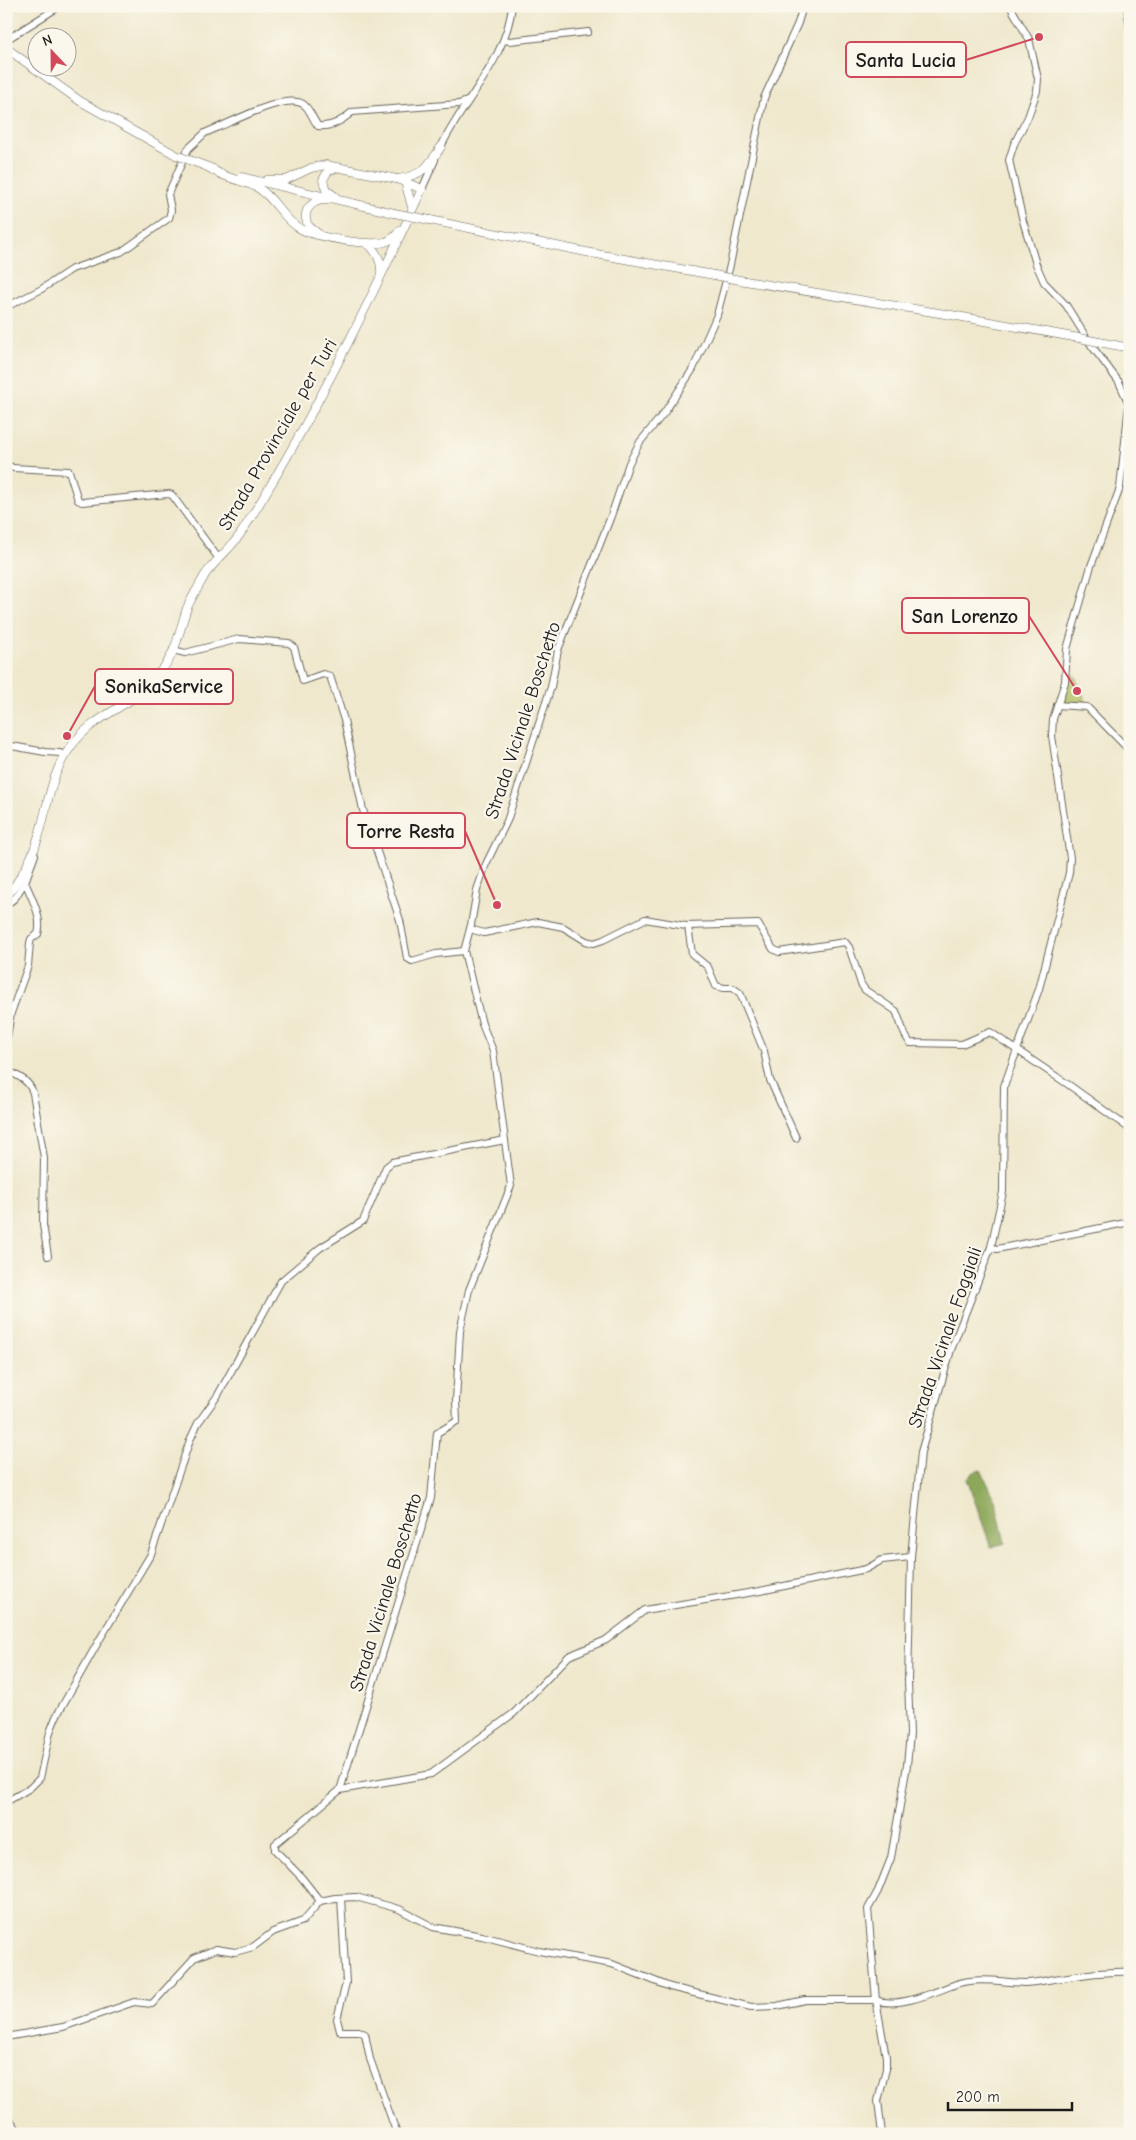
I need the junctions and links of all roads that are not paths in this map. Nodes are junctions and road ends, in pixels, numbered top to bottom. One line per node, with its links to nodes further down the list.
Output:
1 (60, 6): 8 (street)
2 (512, 6): 9 (street, Strada Provinciale per Turi)
3 (803, 6): 39 (street, Strada Vicinale Boschetto)
4 (1010, 6): 25 (street, Strada Vicinale Foggiali)
5 (1127, 6): 7 (street)
6 (588, 32): 9 (street)
7 (1130, 33)
8 (6, 40)
9 (504, 40): 11 (street, Strada Provinciale per Turi)
10 (6, 48): 13 (main road, bridge)
11 (468, 101): 12 (street, Strada Provinciale per Turi); 24 (street)
12 (441, 147): 16 (main road); 17 (street, Strada Provinciale per Turi)
13 (208, 167): 15 (main road); 20 (main road)
14 (341, 168): 15 (main road); 16 (main road); 18 (main road)
15 (247, 179): 18 (main road)
16 (404, 180): 17 (main road); 19 (main road)
17 (422, 188): 19 (main road, Strada Provinciale per Turi)
18 (358, 205): 20 (main road); 25 (main road, bridge)
19 (411, 211): 21 (main road); 22 (main road, Strada Provinciale per Turi)
20 (320, 236): 21 (main road)
21 (373, 245): 22 (main road); 23 (main road)
22 (392, 253): 23 (main road, Strada Provinciale per Turi)
23 (380, 280): 28 (main road, Strada Provinciale per Turi)
24 (6, 307)
25 (1095, 344): 26 (main road); 30 (street, Strada Vicinale Foggiali)
26 (1130, 348)
27 (6, 464): 28 (street)
28 (219, 559): 29 (main road, Strada Provinciale per Turi)
29 (173, 650): 34 (main road, Strada Provinciale per Turi); 40 (street)
30 (1057, 705): 32 (street); 42 (street, Strada Vicinale Foggiali)
31 (6, 745): 33 (street)
32 (1130, 751)
33 (60, 753)
34 (34, 851): 35 (street); 36 (main road, Strada Provinciale per Turi)
35 (25, 882): 37 (street); 41 (street)
36 (6, 897)
37 (6, 905)
38 (688, 926): 39 (street); 42 (street); 45 (street)
39 (470, 929): 40 (street, Strada Vicinale Boschetto)
40 (464, 951): 46 (street, Strada Vicinale Boschetto)
41 (6, 1043)
42 (1016, 1049): 44 (street); 48 (street, Strada Vicinale Foggiali)
43 (6, 1070): 49 (street)
44 (1130, 1129)
45 (796, 1138)
46 (505, 1140): 51 (street, Strada Vicinale Boschetto); 52 (street)
47 (1130, 1222): 48 (street)
48 (991, 1247): 50 (street, Strada Vicinale Foggiali)
49 (48, 1256)
50 (911, 1557): 51 (street); 56 (street, Strada Vicinale Foggiali)
51 (340, 1790): 54 (street)
52 (6, 1802)
53 (341, 1898): 54 (street); 56 (street); 60 (street)
54 (320, 1901): 57 (street)
55 (1130, 1972): 56 (street)
56 (876, 2000): 61 (street, Strada Vicinale Foggiali)
57 (6, 2037)
58 (6, 2114): 59 (street)
59 (20, 2134)
60 (397, 2134)
61 (882, 2134)

